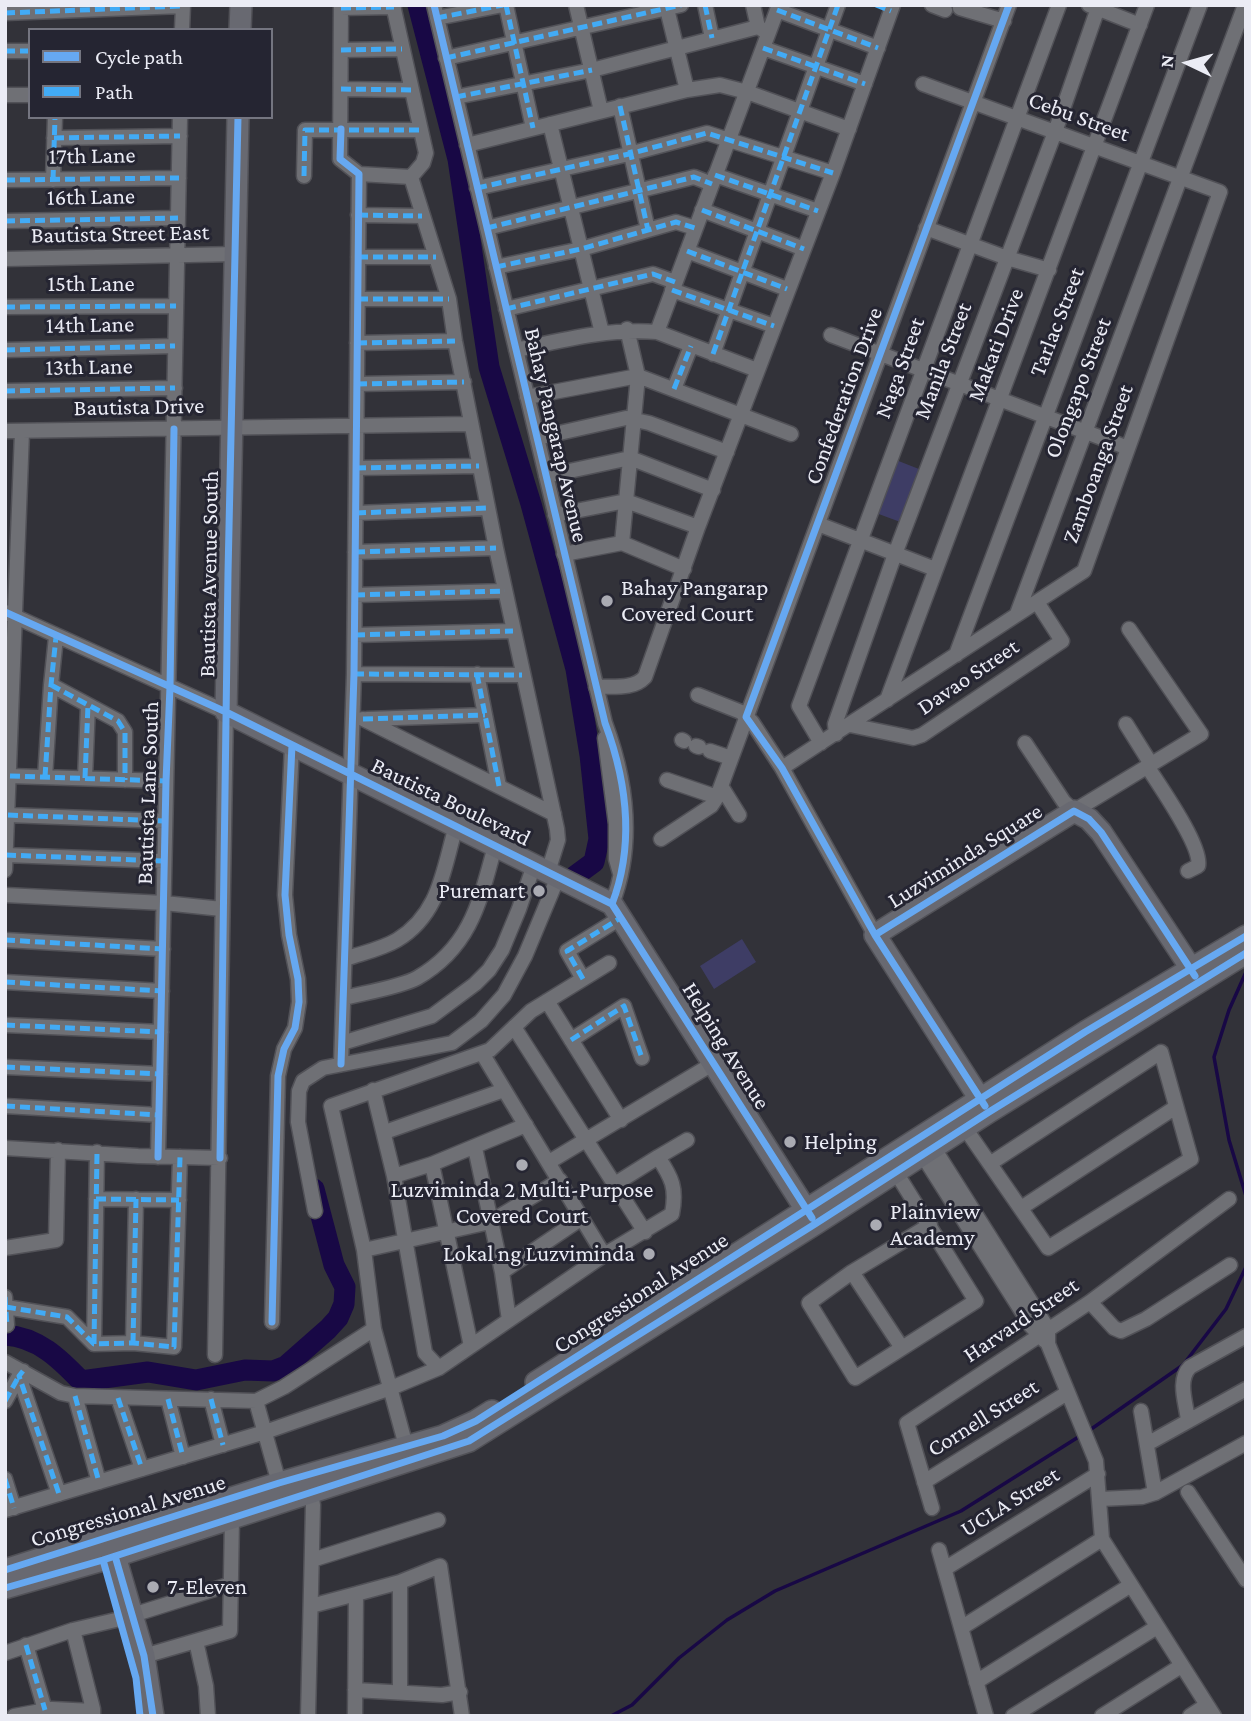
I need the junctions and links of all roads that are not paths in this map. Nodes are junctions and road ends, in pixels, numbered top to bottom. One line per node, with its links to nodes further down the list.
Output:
1 (241, 5): 27 (main road)
2 (505, 5): 22 (street); 32 (street)
3 (576, 5): 28 (street)
4 (681, 5): 18 (street)
5 (705, 5): 31 (street)
6 (753, 5): 29 (street)
7 (838, 5): 30 (street)
8 (876, 5): 20 (street)
9 (1009, 5): 24 (street, Confederation Drive)
10 (1059, 5): 57 (street, Naga Street)
11 (1147, 5): 25 (street, Makati Drive)
12 (1200, 5): 74 (street, Tarlac Street)
13 (1245, 5): 81 (street, Olongapo Street)
14 (183, 6): 23 (street); 26 (street)
15 (394, 6): 17 (street); 33 (street)
16 (1095, 6): 25 (street); 66 (street, Manila Street)
17 (341, 7): 37 (street)
18 (666, 7): 28 (street); 34 (street)
19 (778, 8): 29 (street); 30 (street)
20 (892, 8): 36 (street)
21 (960, 8): 24 (street)
22 (435, 12): 40 (street, Bahay Pangarap Avenue)
23 (5, 13)
24 (1003, 22): 53 (street, Confederation Drive)
25 (1140, 25): 71 (street, Makati Drive)
26 (182, 28)
27 (240, 28)
28 (582, 28): 32 (street); 42 (street)
29 (763, 30): 31 (street); 35 (street)
30 (829, 30): 36 (street); 41 (street)
31 (712, 38): 34 (street)
32 (513, 43): 40 (street); 43 (street)
33 (402, 48): 37 (street); 47 (street)
34 (676, 48): 42 (street); 48 (street)
35 (763, 48): 41 (street); 49 (street)
36 (878, 48): 44 (street)
37 (341, 50): 46 (street)
38 (5, 51): 39 (street)
39 (28, 51)
40 (446, 58): 52 (street, Bahay Pangarap Avenue)
41 (816, 66): 44 (street); 56 (street)
42 (592, 70): 43 (street); 55 (street)
43 (524, 84): 52 (street); 62 (street)
44 (865, 84): 64 (street)
45 (923, 84): 53 (street, Cebu Street)
46 (341, 89): 47 (street); 63 (street)
47 (411, 90): 65 (street)
48 (687, 90): 49 (street); 54 (street)
49 (747, 92): 56 (street); 69 (street)
50 (5, 95): 51 (street)
51 (28, 95)
52 (456, 97): 70 (street, Bahay Pangarap Avenue)
53 (974, 102): 57 (street, Cebu Street); 97 (street, Confederation Drive)
54 (620, 107): 55 (street); 72 (street)
55 (601, 111): 61 (street)
56 (800, 111): 64 (street); 73 (street)
57 (1017, 118): 66 (street, Cebu Street); 101 (street, Naga Street)
58 (55, 119): 68 (street)
59 (180, 119): 67 (street, Bautista Lane South)
60 (238, 119): 105 (main road, Bautista Avenue South)
61 (550, 124): 62 (street); 75 (street)
62 (533, 128): 70 (street)
63 (341, 129): 65 (street); 77 (street); 78 (street)
64 (849, 129): 76 (street)
65 (419, 130): 80 (street)
66 (1055, 132): 71 (street, Cebu Street); 109 (street, Manila Street)
67 (180, 136): 68 (street); 79 (street, Bautista Lane South)
68 (54, 138): 84 (street)
69 (728, 140): 72 (street); 73 (street); 82 (street)
70 (467, 145): 85 (street, Bahay Pangarap Avenue)
71 (1094, 146): 74 (street, Cebu Street); 112 (street, Makati Drive)
72 (629, 154): 75 (street); 86 (street)
73 (784, 156): 76 (street); 88 (street)
74 (1141, 163): 81 (street, Cebu Street); 148 (street, Tarlac Street)
75 (561, 169): 85 (street); 89 (street)
76 (833, 173): 91 (street)
77 (359, 174): 80 (street); 92 (street)
78 (304, 176)
79 (179, 177): 84 (street, 17th Lane); 94 (street, Bautista Lane South)
80 (411, 177): 93 (street)
81 (1181, 178): 87 (street, Cebu Street); 156 (street, Olongapo Street)
82 (714, 179): 86 (street); 88 (street); 90 (street)
83 (5, 180): 84 (street, 17th Lane)
84 (53, 180)
85 (477, 188): 98 (street, Bahay Pangarap Avenue)
86 (639, 191): 89 (street); 99 (street)
87 (1220, 192): 159 (street, Zamboanga Street)
88 (770, 195): 91 (street); 100 (street)
89 (571, 208): 98 (street); 102 (street)
90 (702, 210): 96 (street); 100 (street)
91 (818, 211): 103 (street)
92 (358, 215): 93 (street); 107 (street)
93 (422, 216): 108 (street)
94 (178, 218): 95 (street, 16th Lane); 106 (street, Bautista Lane South)
95 (5, 221)
96 (695, 228): 99 (street); 104 (street)
97 (926, 228): 101 (street); 135 (street, Confederation Drive)
98 (487, 229): 111 (street, Bahay Pangarap Avenue)
99 (648, 230): 102 (street)
100 (757, 232): 103 (street); 113 (street)
101 (970, 245): 109 (street); 137 (street, Naga Street)
102 (581, 249): 111 (street); 116 (street)
103 (804, 249): 115 (street)
104 (687, 251): 113 (street); 114 (street)
105 (235, 254): 106 (street, Bautista Street East); 153 (main road, Bautista Avenue South)
106 (178, 256): 110 (street, Bautista Street East); 119 (street, Bautista Lane South)
107 (358, 257): 108 (street); 117 (street)
108 (436, 257): 118 (street)
109 (1007, 258): 112 (street); 141 (street, Manila Street)
110 (5, 259)
111 (496, 267): 121 (street, Bahay Pangarap Avenue)
112 (1048, 270): 146 (street, Makati Drive)
113 (742, 273): 115 (street); 122 (street)
114 (674, 286): 116 (street); 122 (street); 126 (street)
115 (787, 289): 123 (street)
116 (591, 290): 121 (street); 125 (street)
117 (358, 299): 118 (street); 129 (street)
118 (449, 299): 128 (street)
119 (176, 306): 120 (street, 15th Lane); 130 (street, Bautista Lane South)
120 (5, 307)
121 (506, 309): 133 (street, Bahay Pangarap Avenue)
122 (728, 311): 123 (street); 134 (street)
123 (774, 326): 136 (street)
124 (627, 329): 125 (street); 126 (street); 138 (street)
125 (601, 332): 133 (street)
126 (657, 332): 131 (street)
127 (831, 335): 135 (street)
128 (454, 341): 129 (street); 139 (street)
129 (357, 343): 140 (street)
130 (175, 346): 132 (street, 14th Lane); 142 (street, Bautista Lane South)
131 (691, 346): 134 (street); 143 (street)
132 (5, 350)
133 (516, 350): 145 (street, Bahay Pangarap Avenue)
134 (713, 354): 136 (street)
135 (880, 355): 137 (street); 170 (street, Confederation Drive)
136 (758, 370): 147 (street)
137 (923, 371): 141 (street); 172 (street, Naga Street)
138 (638, 376): 143 (street); 145 (street); 149 (street)
139 (464, 382): 140 (street); 150 (street)
140 (357, 384): 151 (street)
141 (958, 384): 146 (street); 177 (street, Manila Street)
142 (174, 388): 144 (street, 13th Lane); 152 (street, Bautista Lane South)
143 (674, 389): 147 (street)
144 (5, 391)
145 (527, 397): 158 (street, Bahay Pangarap Avenue)
146 (999, 399): 148 (street); 179 (street, Makati Drive)
147 (741, 414): 157 (street); 160 (street)
148 (1046, 417): 156 (street); 189 (street, Tarlac Street)
149 (634, 420): 158 (street); 160 (street); 161 (street)
150 (471, 424): 151 (street, Bautista Drive); 162 (street)
151 (357, 426): 153 (street, Bautista Drive); 163 (street)
152 (174, 429): 153 (street, Bautista Drive); 155 (street, Bautista Drive); 194 (street, Bautista Lane South)
153 (231, 429): 199 (main road, Bautista Avenue South)
154 (5, 431): 155 (street, Bautista Drive)
155 (22, 432): 184 (street)
156 (1086, 432): 159 (street); 183 (street, Olongapo Street)
157 (791, 434)
158 (537, 438): 164 (street, Bahay Pangarap Avenue)
159 (1128, 448): 182 (street, Zamboanga Street)
160 (727, 452): 165 (street)
161 (630, 458): 164 (street); 165 (street); 166 (street)
162 (479, 466): 163 (street); 167 (street)
163 (356, 468): 168 (street)
164 (546, 476): 169 (street, Bahay Pangarap Avenue)
165 (713, 490): 171 (street)
166 (626, 501): 169 (street); 171 (street); 173 (street)
167 (488, 508): 168 (street); 174 (street)
168 (356, 513): 175 (street)
169 (555, 515): 176 (street, Bahay Pangarap Avenue)
170 (818, 524): 172 (street); 201 (street, Confederation Drive)
171 (698, 527): 178 (street)
172 (861, 540): 177 (street); 206 (street, Naga Street)
173 (622, 543): 176 (street); 178 (street)
174 (496, 548): 175 (street); 180 (street)
175 (355, 552): 181 (street)
176 (564, 554): 195 (street, Bahay Pangarap Avenue)
177 (895, 554): 179 (street); 205 (street, Manila Street)
178 (684, 569): 195 (street)
179 (935, 569): 197 (street, Makati Drive)
180 (505, 591): 181 (street); 186 (street)
181 (355, 595): 187 (street)
182 (1037, 601): 183 (street, Zamboanga Street); 204 (street, Davao Street)
183 (1017, 614): 189 (street, Zamboanga Street)
184 (10, 615): 188 (street, Bautista Boulevard); 214 (street)
185 (1129, 629): 211 (street)
186 (513, 631): 187 (street); 192 (street)
187 (355, 635): 190 (street)
188 (56, 637): 193 (street); 194 (street, Bautista Boulevard)
189 (956, 655): 197 (street, Zamboanga Street)
190 (354, 674): 191 (street); 202 (street)
191 (477, 674): 192 (street); 200 (street)
192 (522, 674): 223 (street)
193 (51, 685): 198 (street); 215 (street)
194 (170, 687): 199 (street, Bautista Boulevard); 219 (street, Bautista Lane South)
195 (596, 687): 238 (street, Bahay Pangarap Avenue)
196 (698, 695): 201 (street)
197 (887, 700): 204 (street, Zamboanga Street)
198 (88, 705): 216 (street); 217 (street)
199 (226, 712): 208 (main road, Bautista Boulevard); 237 (street, Bautista Avenue South)
200 (485, 715): 202 (street); 220 (street)
201 (746, 717): 210 (street, Confederation Drive); 212 (street)
202 (358, 719): 213 (street); 220 (street)
203 (1126, 724): 211 (street)
204 (850, 725): 205 (street, Zamboanga Street)
205 (836, 734): 206 (street, Zamboanga Street)
206 (821, 743): 212 (street, Zamboanga Street)
207 (1025, 743): 222 (street)
208 (292, 745): 213 (main road, Bautista Boulevard); 314 (street)
209 (694, 745): 210 (street)
210 (731, 758): 221 (street, Confederation Drive)
211 (1149, 765): 222 (street); 234 (street)
212 (782, 768): 239 (street)
213 (351, 774): 227 (main road, Bautista Boulevard); 244 (street)
214 (10, 776): 215 (street); 224 (street)
215 (45, 777): 216 (street)
216 (85, 778): 217 (street)
217 (125, 779): 219 (street)
218 (667, 779): 221 (street)
219 (166, 781): 226 (street, Bautista Lane South)
220 (499, 786): 223 (street)
221 (719, 791): 225 (street); 228 (street, Confederation Drive)
222 (1074, 811): 239 (main road, Luzviminda Square); 246 (main road, Luzviminda Square)
223 (554, 814): 233 (street)
224 (8, 815): 226 (street); 230 (street)
225 (739, 815)
226 (165, 821): 231 (street, Bautista Lane South)
227 (456, 826): 229 (main road, Bautista Boulevard); 244 (street)
228 (661, 839)
229 (495, 846): 233 (main road, Bautista Boulevard); 250 (street)
230 (6, 855): 231 (street); 232 (street)
231 (164, 861): 236 (street, Bautista Lane South)
232 (5, 870)
233 (547, 871): 238 (main road, Bautista Boulevard); 256 (street); 260 (street)
234 (1188, 871)
235 (5, 895): 236 (street)
236 (164, 903): 237 (street); 242 (street, Bautista Lane South)
237 (222, 909): 283 (street, Bautista Avenue South)
238 (617, 911): 247 (street); 259 (main road, Helping Avenue)
239 (875, 935): 265 (main road)
240 (1246, 936): 246 (main road, Congressional Avenue)
241 (5, 940): 242 (street)
242 (163, 949): 249 (street, Bautista Lane South)
243 (1246, 953): 246 (main road, Congressional Avenue)
244 (345, 959): 250 (street)
245 (609, 963): 247 (street)
246 (1195, 974): 265 (main road, Congressional Avenue)
247 (583, 979): 251 (street)
248 (5, 982): 249 (street)
249 (162, 991): 254 (street, Bautista Lane South)
250 (344, 998): 256 (street)
251 (547, 1001): 253 (street); 255 (street)
252 (5, 1025): 254 (street)
253 (514, 1027): 257 (street); 273 (street)
254 (161, 1031): 262 (street, Bautista Lane South)
255 (571, 1040): 258 (street); 269 (street)
256 (342, 1042): 260 (street)
257 (482, 1053): 263 (street); 264 (street)
258 (642, 1058)
259 (714, 1063): 269 (street); 298 (main road, Helping Avenue)
260 (341, 1064): 296 (street)
261 (5, 1067): 262 (street)
262 (160, 1073): 268 (street, Bautista Lane South)
263 (373, 1090): 272 (street); 305 (street)
264 (504, 1090): 270 (street); 272 (street)
265 (984, 1105): 271 (main road, Congressional Avenue); 275 (main road, Congressional Avenue)
266 (5, 1106): 268 (street)
267 (1176, 1107): 285 (street); 295 (street); 295 (street)
268 (159, 1115): 280 (street, Bautista Lane South)
269 (621, 1120): 273 (street)
270 (526, 1125): 277 (street); 284 (street)
271 (965, 1128): 275 (main road, Congressional Avenue); 285 (street)
272 (385, 1132): 288 (street)
273 (586, 1140): 284 (street); 290 (street)
274 (687, 1140): 282 (street)
275 (924, 1145): 287 (main road, Congressional Avenue); 317 (street)
276 (5, 1148): 278 (street)
277 (475, 1148): 286 (street); 299 (street)
278 (58, 1150): 279 (street); 304 (street)
279 (97, 1152): 280 (street); 291 (street)
280 (158, 1157): 281 (street)
281 (180, 1157): 283 (street); 294 (street)
282 (658, 1157): 290 (street); 302 (street)
283 (220, 1158): 323 (street, Bautista Avenue South)
284 (550, 1162): 289 (street)
285 (991, 1163): 295 (street)
286 (432, 1164): 288 (street); 301 (street)
287 (891, 1165): 298 (main road, Congressional Avenue); 300 (street)
288 (394, 1176): 303 (street)
289 (560, 1180): 297 (street); 299 (street)
290 (615, 1184): 302 (street)
291 (96, 1199): 292 (street); 320 (street)
292 (136, 1199): 294 (street); 319 (street)
293 (1229, 1199): 311 (street, Harvard Street)
294 (179, 1200): 319 (street)
295 (1021, 1208)
296 (315, 1211)
297 (582, 1217): 306 (street); 308 (street)
298 (811, 1217): 342 (main road, Congressional Avenue); 350 (main road, Congressional Avenue)
299 (490, 1222): 301 (street); 308 (street)
300 (930, 1225): 309 (street); 322 (street)
301 (445, 1232): 303 (street); 321 (street)
302 (645, 1232): 306 (street)
303 (406, 1241): 305 (street); 325 (street)
304 (5, 1248)
305 (364, 1250): 316 (street)
306 (604, 1255): 313 (street)
307 (1230, 1265): 311 (street)
308 (502, 1272): 313 (street)
309 (852, 1272): 322 (street); 322 (street)
310 (5, 1297): 312 (street)
311 (1090, 1302): 317 (street, Harvard Street)
312 (6, 1307): 315 (street); 320 (street)
313 (509, 1320): 321 (street)
314 (272, 1322)
315 (7, 1325)
316 (374, 1329): 327 (street); 335 (street)
317 (1045, 1336): 329 (street); 348 (street, Harvard Street)
318 (1246, 1336): 337 (street)
319 (133, 1343): 320 (street)
320 (94, 1344)
321 (471, 1346): 325 (street)
322 (902, 1348)
323 (215, 1355)
324 (5, 1362): 326 (street)
325 (439, 1368): 327 (street)
326 (21, 1373): 330 (street); 334 (street); 353 (street)
327 (391, 1388): 338 (street); 342 (street)
328 (1246, 1389): 337 (street)
329 (1067, 1393): 345 (street); 348 (street, Cornell Street)
330 (75, 1396): 331 (street); 347 (street)
331 (118, 1398): 332 (street); 344 (street)
332 (168, 1399): 333 (street); 343 (street)
333 (211, 1399): 335 (street); 341 (street)
334 (5, 1401)
335 (256, 1401): 338 (street)
336 (1141, 1411): 340 (street)
337 (1188, 1420): 340 (street)
338 (265, 1432): 341 (street); 349 (street)
339 (1246, 1443): 352 (street)
340 (1147, 1444): 352 (street)
341 (223, 1445): 343 (street)
342 (406, 1446): 350 (main road, Congressional Avenue)
343 (183, 1457): 344 (street)
344 (142, 1469): 347 (street)
345 (1098, 1474): 354 (street); 363 (street, UCLA Street)
346 (5, 1479): 356 (street)
347 (99, 1482): 353 (street)
348 (924, 1482): 355 (street, Harvard Street)
349 (279, 1483): 350 (main road, Congressional Avenue); 361 (main road, Congressional Avenue)
350 (310, 1483): 357 (main road, Congressional Avenue); 362 (street)
351 (1188, 1492): 365 (street)
352 (1155, 1493): 354 (street)
353 (59, 1494): 356 (street)
354 (1100, 1499): 359 (street)
355 (932, 1508)
356 (9, 1509)
357 (232, 1518): 361 (main road, Congressional Avenue); 367 (street)
358 (438, 1520): 362 (street)
359 (1102, 1539): 368 (street); 374 (street)
360 (939, 1550): 363 (street)
361 (107, 1552): 364 (main road, Congressional Avenue); 369 (main road, Congressional Avenue); 372 (main road)
362 (312, 1560): 371 (street)
363 (946, 1568): 374 (street)
364 (5, 1570)
365 (1246, 1580)
366 (400, 1582): 370 (street); 383 (street); 384 (street)
367 (231, 1584): 372 (street); 376 (street)
368 (1131, 1584): 373 (street); 381 (street)
369 (5, 1588)
370 (356, 1594): 371 (street); 382 (street)
371 (311, 1606): 392 (street)
372 (126, 1617): 375 (street); 379 (main road); 389 (main road)
373 (1157, 1627): 380 (street); 396 (street)
374 (961, 1628): 381 (street)
375 (73, 1630): 377 (street); 387 (street)
376 (196, 1641): 379 (street); 391 (street)
377 (26, 1645): 378 (street); 385 (street)
378 (5, 1653)
379 (144, 1656): 390 (main road)
380 (1181, 1666): 386 (street); 397 (street)
381 (976, 1682): 395 (street)
382 (355, 1690): 383 (street); 393 (street)
383 (400, 1692): 384 (street)
384 (460, 1692): 394 (street)
385 (45, 1710): 387 (street); 388 (street)
386 (1210, 1710): 398 (street)
387 (93, 1713)
388 (14, 1716)
389 (141, 1716)
390 (153, 1716)
391 (208, 1716)
392 (308, 1716)
393 (355, 1716)
394 (461, 1716)
395 (986, 1716)
396 (1013, 1716)
397 (1102, 1716)
398 (1190, 1716)

